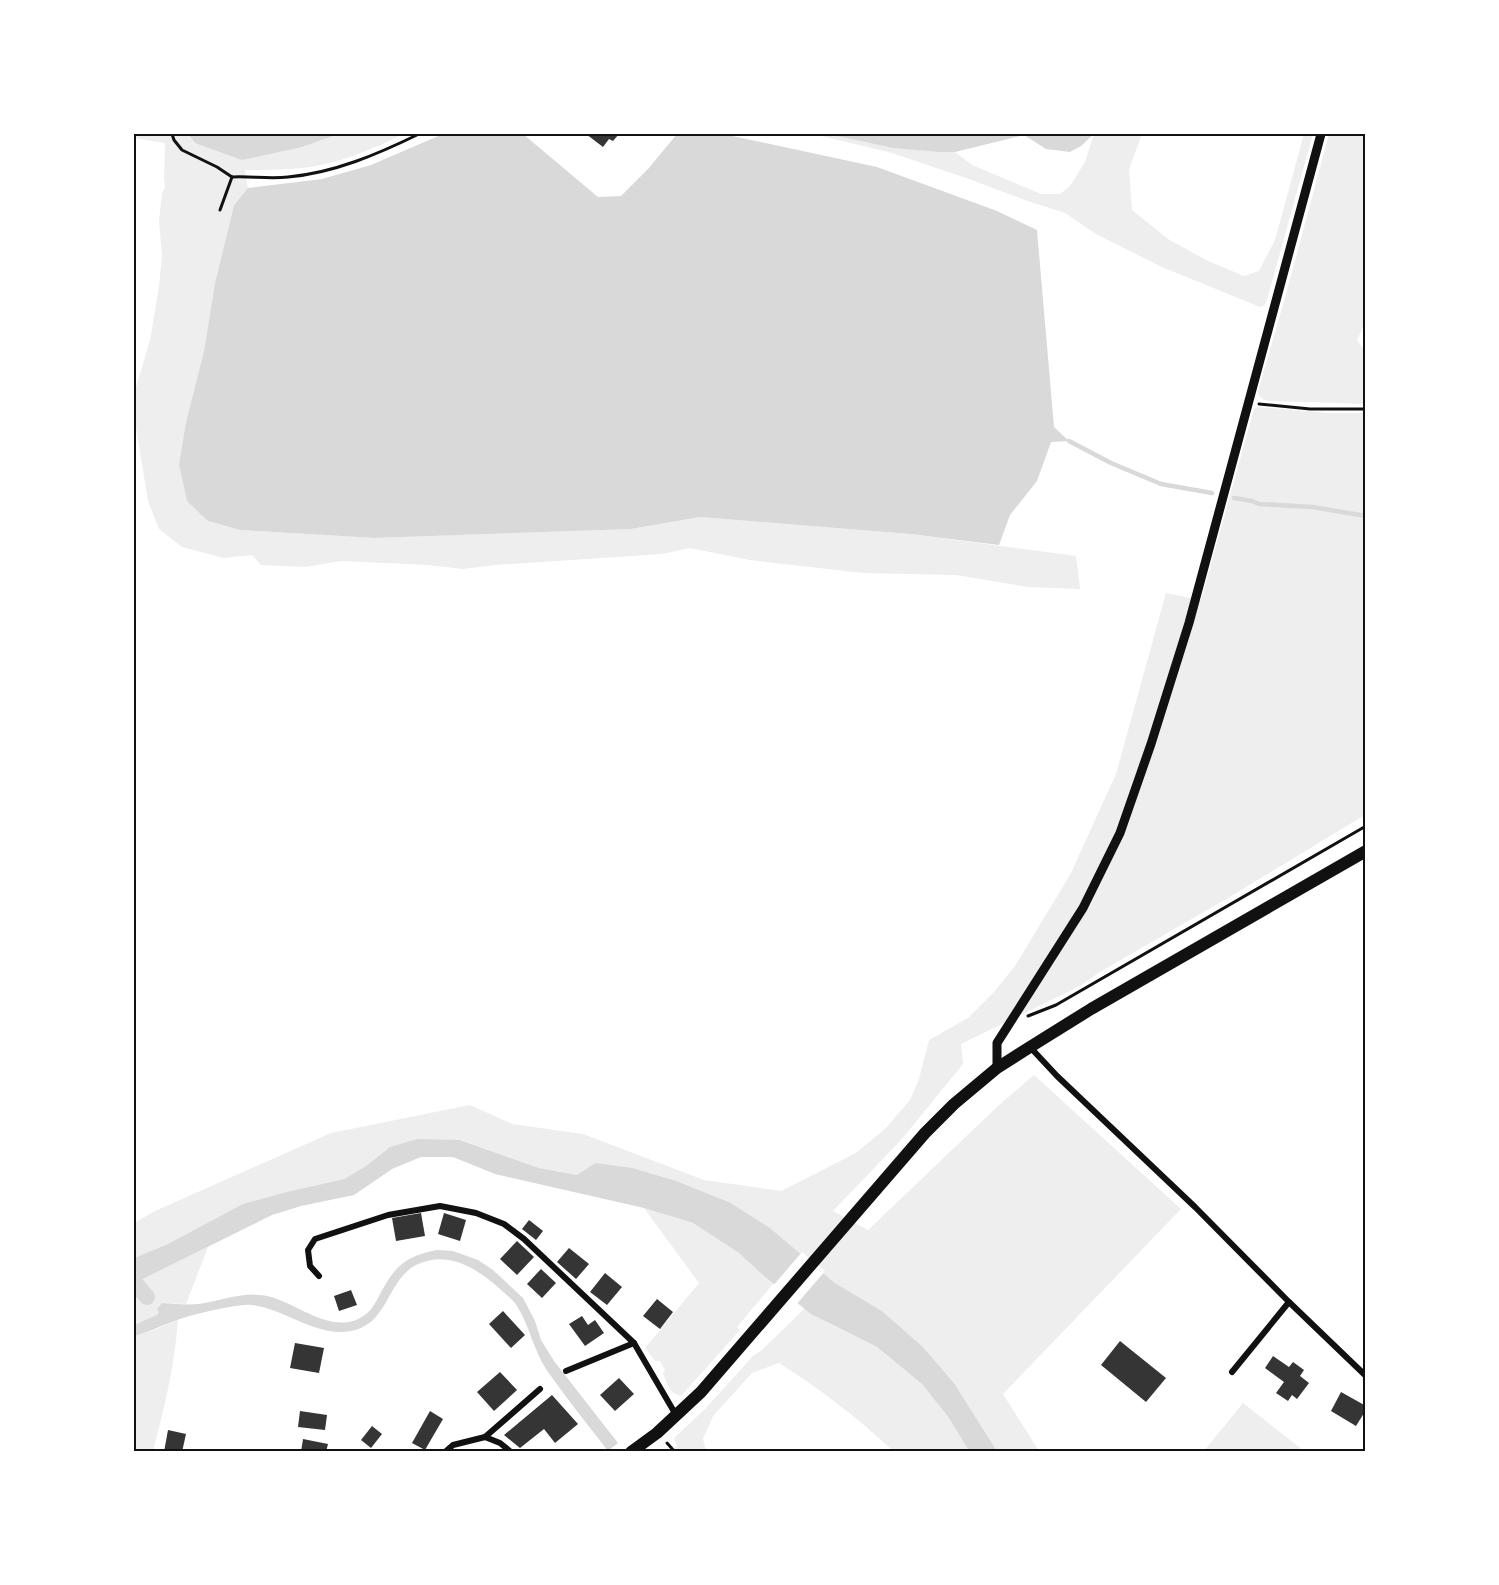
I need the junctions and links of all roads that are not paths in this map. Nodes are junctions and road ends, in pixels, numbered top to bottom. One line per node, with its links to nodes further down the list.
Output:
1 (1321, 134): 4 (street)
2 (1365, 851): 3 (main road)
3 (1030, 1047): 4 (main road); 6 (street)
4 (997, 1068): 12 (main road)
5 (319, 1276): 7 (street)
6 (1289, 1302): 9 (street); 10 (street)
7 (634, 1343): 8 (street); 12 (street)
8 (566, 1371)
9 (1232, 1372)
10 (1365, 1376)
11 (540, 1389): 13 (street)
12 (677, 1416): 14 (main road)
13 (485, 1437): 15 (street); 16 (street)
14 (633, 1450)
15 (445, 1452)
16 (511, 1452)

